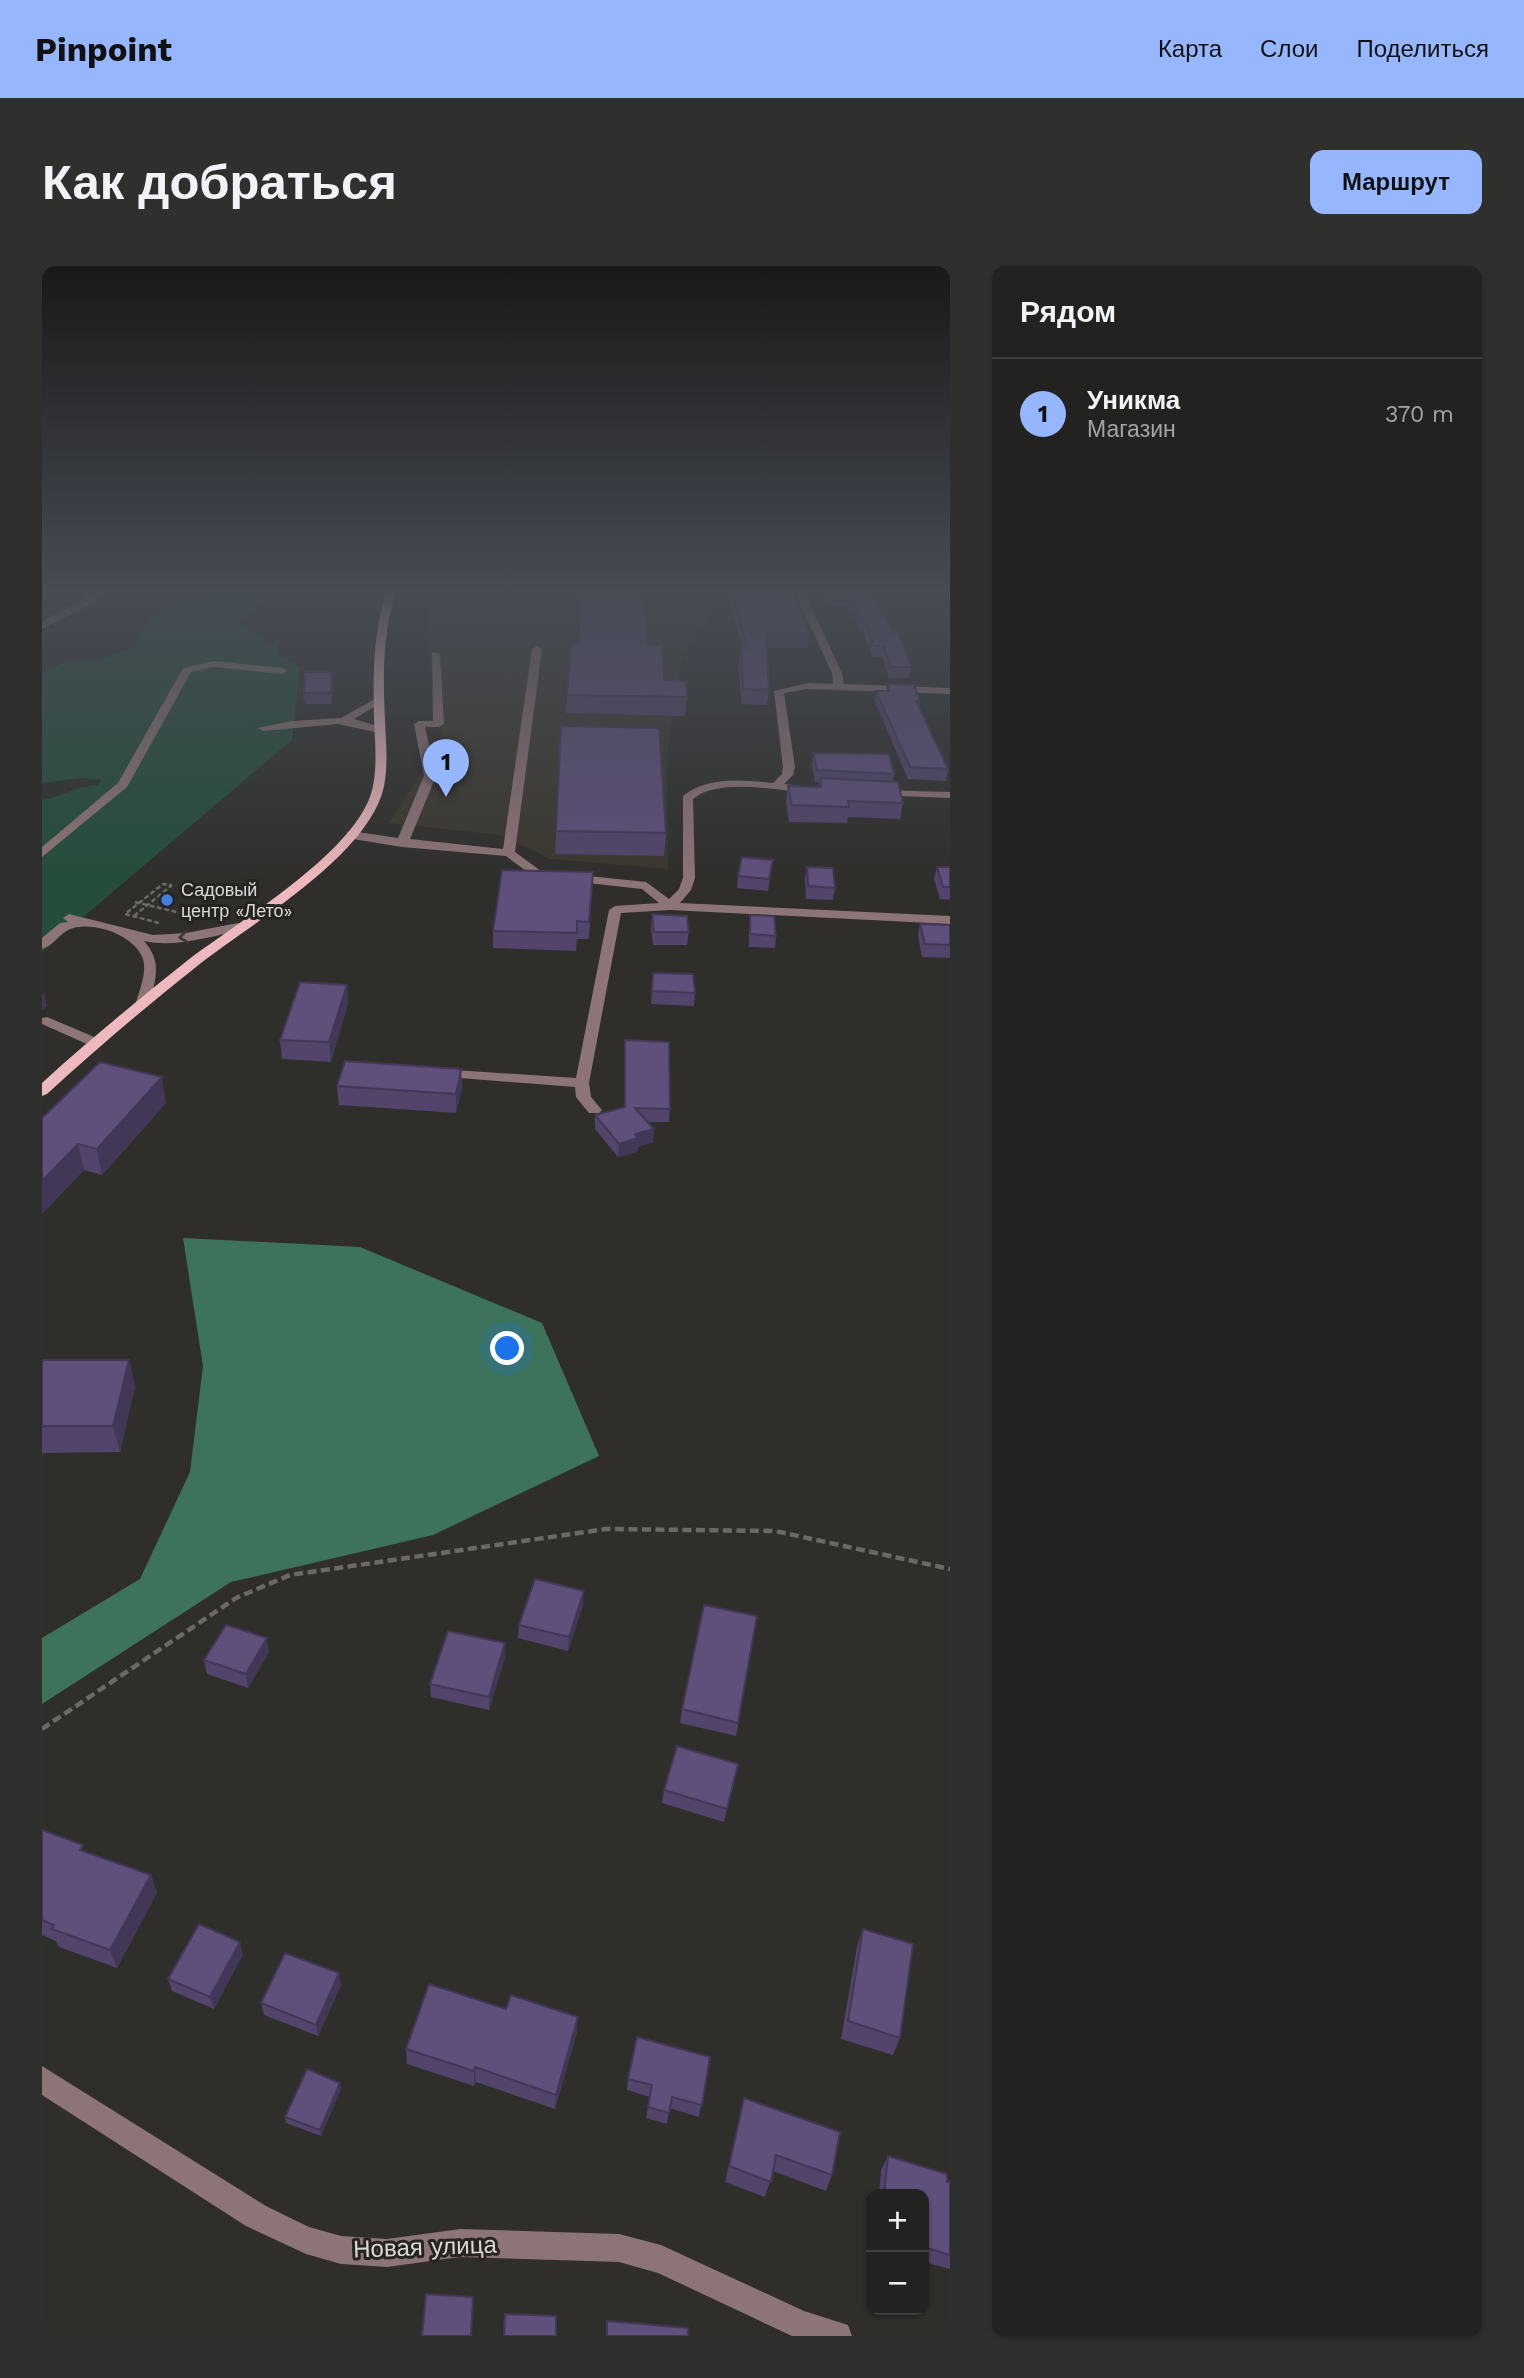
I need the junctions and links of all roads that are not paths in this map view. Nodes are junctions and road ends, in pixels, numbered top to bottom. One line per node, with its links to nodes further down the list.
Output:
1 (178, 686): 17 (street)
2 (379, 686): 7 (main road)
3 (437, 686): 16 (street)
4 (532, 686): 18 (street)
5 (839, 687): 6 (street); 11 (street)
6 (950, 691)
7 (379, 701): 8 (street); 10 (main road)
8 (338, 722): 9 (street); 10 (street)
9 (263, 728)
10 (380, 730): 15 (main road)
11 (774, 788): 12 (street); 19 (street)
12 (826, 791)
13 (867, 792): 14 (street)
14 (950, 795)
15 (351, 835): 16 (street); 23 (main road)
16 (402, 843): 18 (street)
17 (42, 853)
18 (509, 853): 19 (street)
19 (670, 906): 21 (street); 30 (street)
20 (69, 918): 22 (street)
21 (950, 920)
22 (85, 922): 24 (street); 25 (street)
23 (238, 928): 24 (street, one-way to 24); 26 (main road)
24 (130, 936): 26 (street)
25 (42, 945)
26 (144, 1002): 28 (main road)
27 (47, 1021): 28 (street)
28 (94, 1042): 31 (main road)
29 (419, 1072): 30 (street)
30 (582, 1083): 32 (street)
31 (42, 1091)
32 (594, 1110)
33 (42, 2079): 34 (street, Новая улица)
34 (837, 2336)

